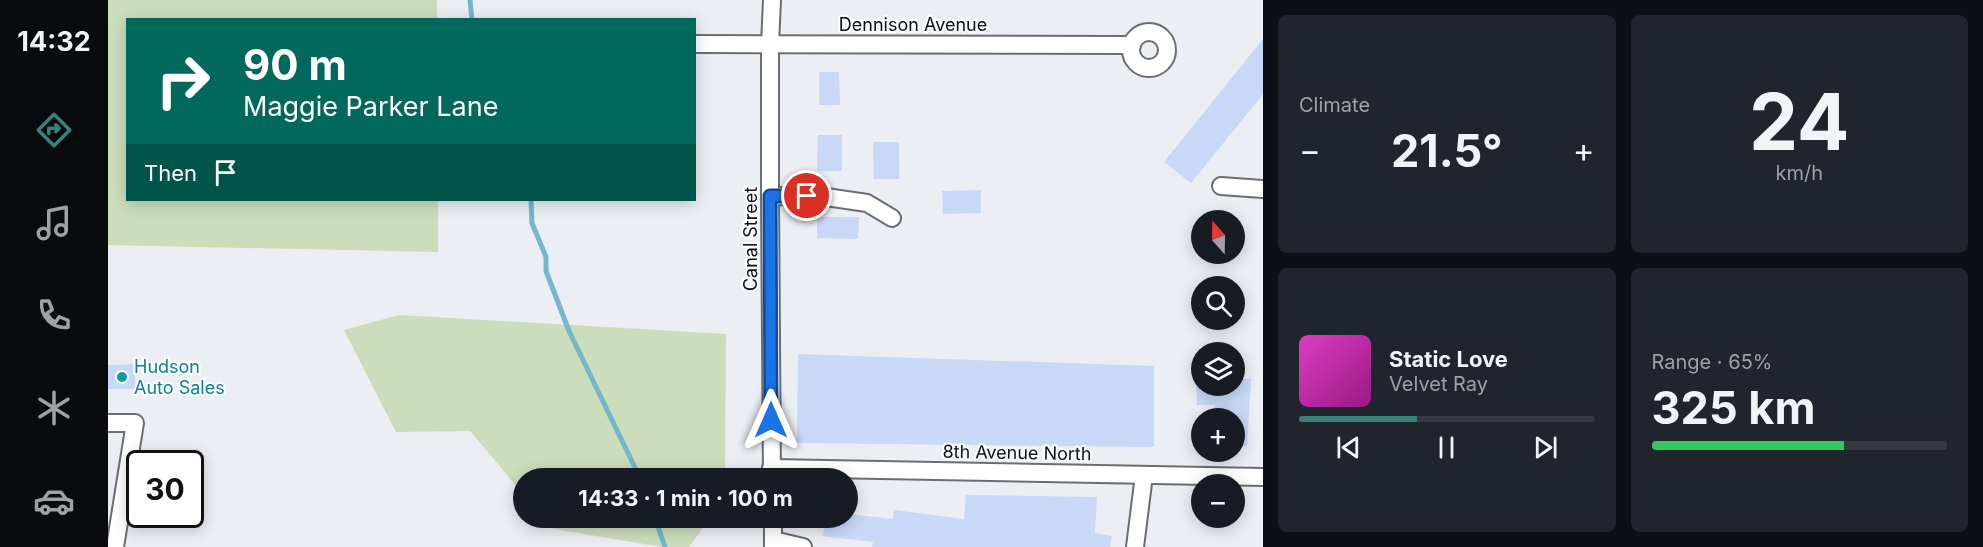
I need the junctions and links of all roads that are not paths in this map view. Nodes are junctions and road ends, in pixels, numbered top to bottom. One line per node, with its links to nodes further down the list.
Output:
1 (772, 0): 3 (street, Canal Street)
2 (696, 44): 3 (street, Dennison Avenue)
3 (770, 45): 4 (street, Dennison Avenue); 7 (street, Canal Street)
4 (1132, 45)
5 (1221, 186): 6 (street)
6 (1263, 189)
7 (770, 196): 8 (street); 10 (street, Canal Street)
8 (892, 218)
9 (108, 423): 15 (street)
10 (771, 468)
11 (858, 473): 12 (street, 8th Avenue North)
12 (1144, 475): 13 (street, 8th Avenue North); 17 (street)
13 (1263, 477)
14 (773, 543): 16 (street)
15 (115, 547)
16 (802, 547)
17 (1135, 547)

